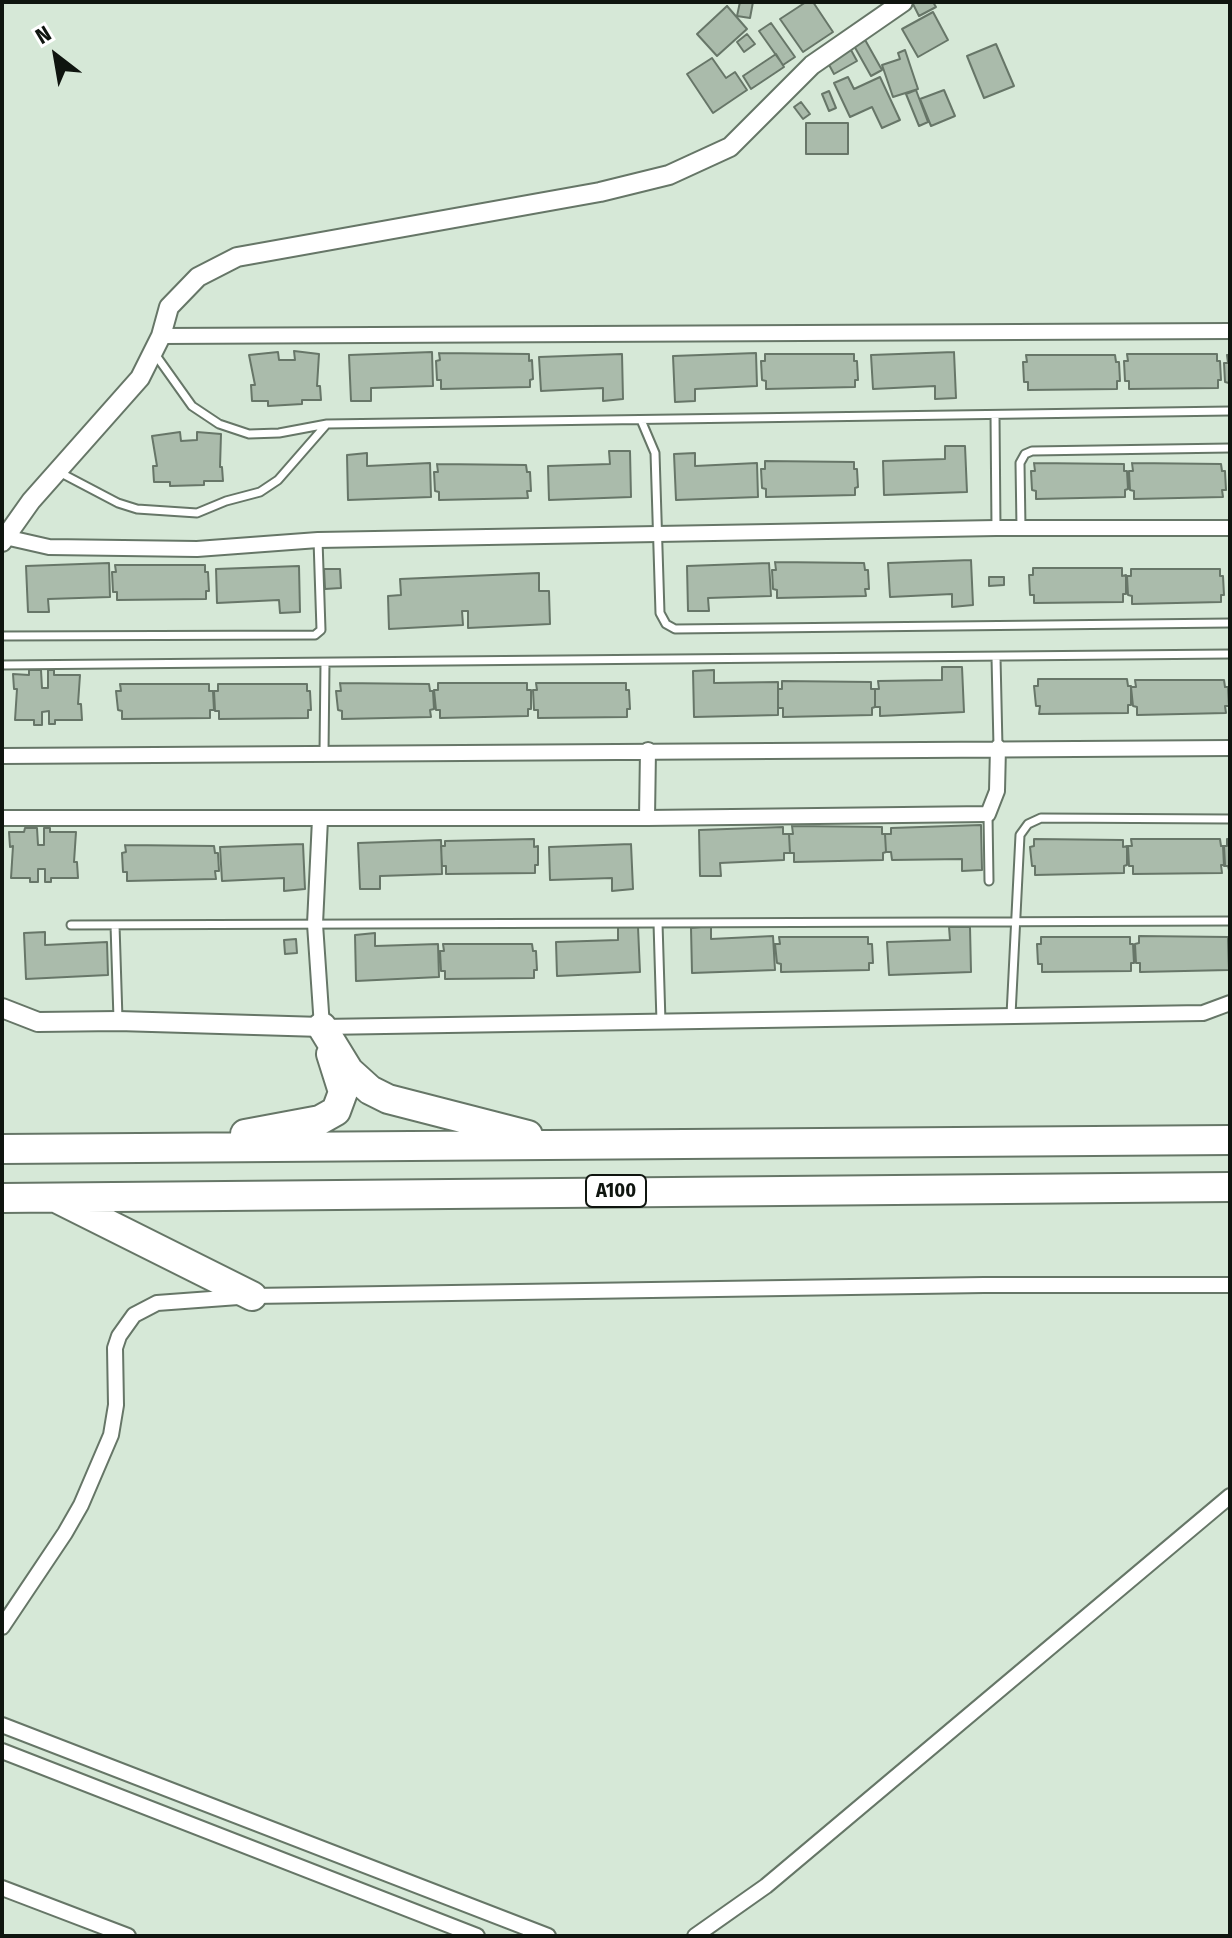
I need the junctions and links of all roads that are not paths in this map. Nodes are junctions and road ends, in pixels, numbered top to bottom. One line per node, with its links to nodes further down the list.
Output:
1 (903, 2): 3 (street)
2 (1230, 331): 3 (street)
3 (157, 344): 7 (lane); 9 (street)
4 (1230, 411): 5 (lane)
5 (995, 415): 6 (lane); 10 (lane)
6 (641, 420): 7 (lane); 13 (lane)
7 (327, 424): 9 (lane)
8 (1230, 448): 11 (lane)
9 (58, 471): 14 (street)
10 (996, 528): 11 (street); 13 (street)
11 (1021, 528): 12 (street)
12 (1230, 528)
13 (657, 534): 15 (street); 16 (lane)
14 (4, 539): 15 (street)
15 (318, 540): 17 (lane)
16 (1230, 623)
17 (2, 636)
18 (1230, 654): 19 (lane)
19 (996, 657): 20 (lane); 22 (lane)
20 (325, 663): 21 (lane); 25 (lane)
21 (2, 665)
22 (998, 747): 23 (street); 24 (street); 27 (street)
23 (1230, 748)
24 (648, 750): 25 (street); 29 (street)
25 (324, 753): 26 (street)
26 (2, 756)
27 (988, 814): 29 (street); 32 (lane)
28 (2, 818): 30 (street)
29 (647, 818): 30 (street)
30 (320, 819): 36 (street)
31 (1230, 819): 33 (lane)
32 (989, 881)
33 (1016, 921): 34 (lane); 35 (lane); 41 (lane)
34 (1230, 921)
35 (658, 923): 36 (lane); 43 (lane)
36 (315, 924): 38 (lane); 44 (street)
37 (71, 925): 38 (lane)
38 (115, 925): 42 (lane)
39 (1230, 1003): 41 (street)
40 (2, 1008): 42 (street)
41 (1011, 1016): 43 (street)
42 (118, 1021): 44 (street)
43 (661, 1022): 44 (street)
44 (322, 1027): 46 (highway); 47 (highway)
45 (1230, 1140): 46 (highway, A100)
46 (571, 1145): 47 (highway, A100)
47 (179, 1147): 48 (highway, A100)
48 (2, 1149)
49 (1230, 1187): 50 (highway, A100)
50 (54, 1197): 51 (highway, A100); 53 (highway)
51 (2, 1198)
52 (1230, 1285): 53 (street)
53 (252, 1296): 55 (street)
54 (1230, 1496): 62 (street)
55 (2, 1627)
56 (2, 1725): 61 (street)
57 (2, 1751): 60 (street)
58 (2, 1888): 59 (street)
59 (128, 1936)
60 (477, 1936)
61 (548, 1936)
62 (695, 1936)

